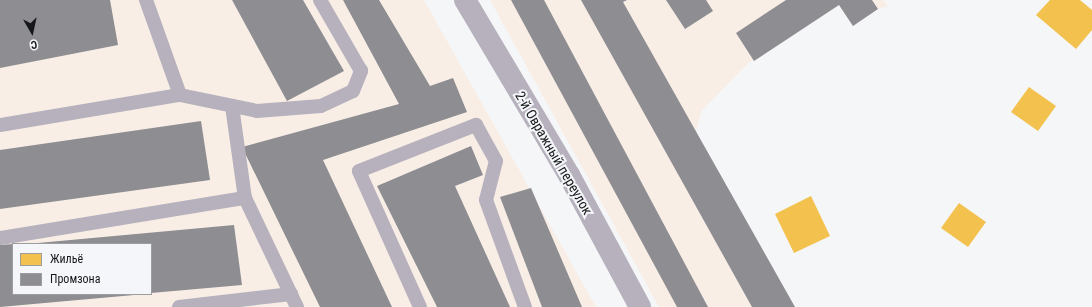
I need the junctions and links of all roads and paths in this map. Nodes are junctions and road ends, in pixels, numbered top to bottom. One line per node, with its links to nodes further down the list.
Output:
1 (146, 0): 4 (lane)
2 (320, 0): 5 (lane)
3 (465, 0): 14 (street, 2-й Овражный переулок)
4 (180, 95): 5 (lane); 6 (lane)
5 (232, 106): 7 (lane)
6 (0, 125)
7 (245, 198): 8 (lane); 9 (lane)
8 (0, 238)
9 (291, 294): 10 (lane); 11 (lane)
10 (179, 307)
11 (297, 307)
12 (420, 307): 13 (lane)
13 (525, 307)
14 (640, 307)

